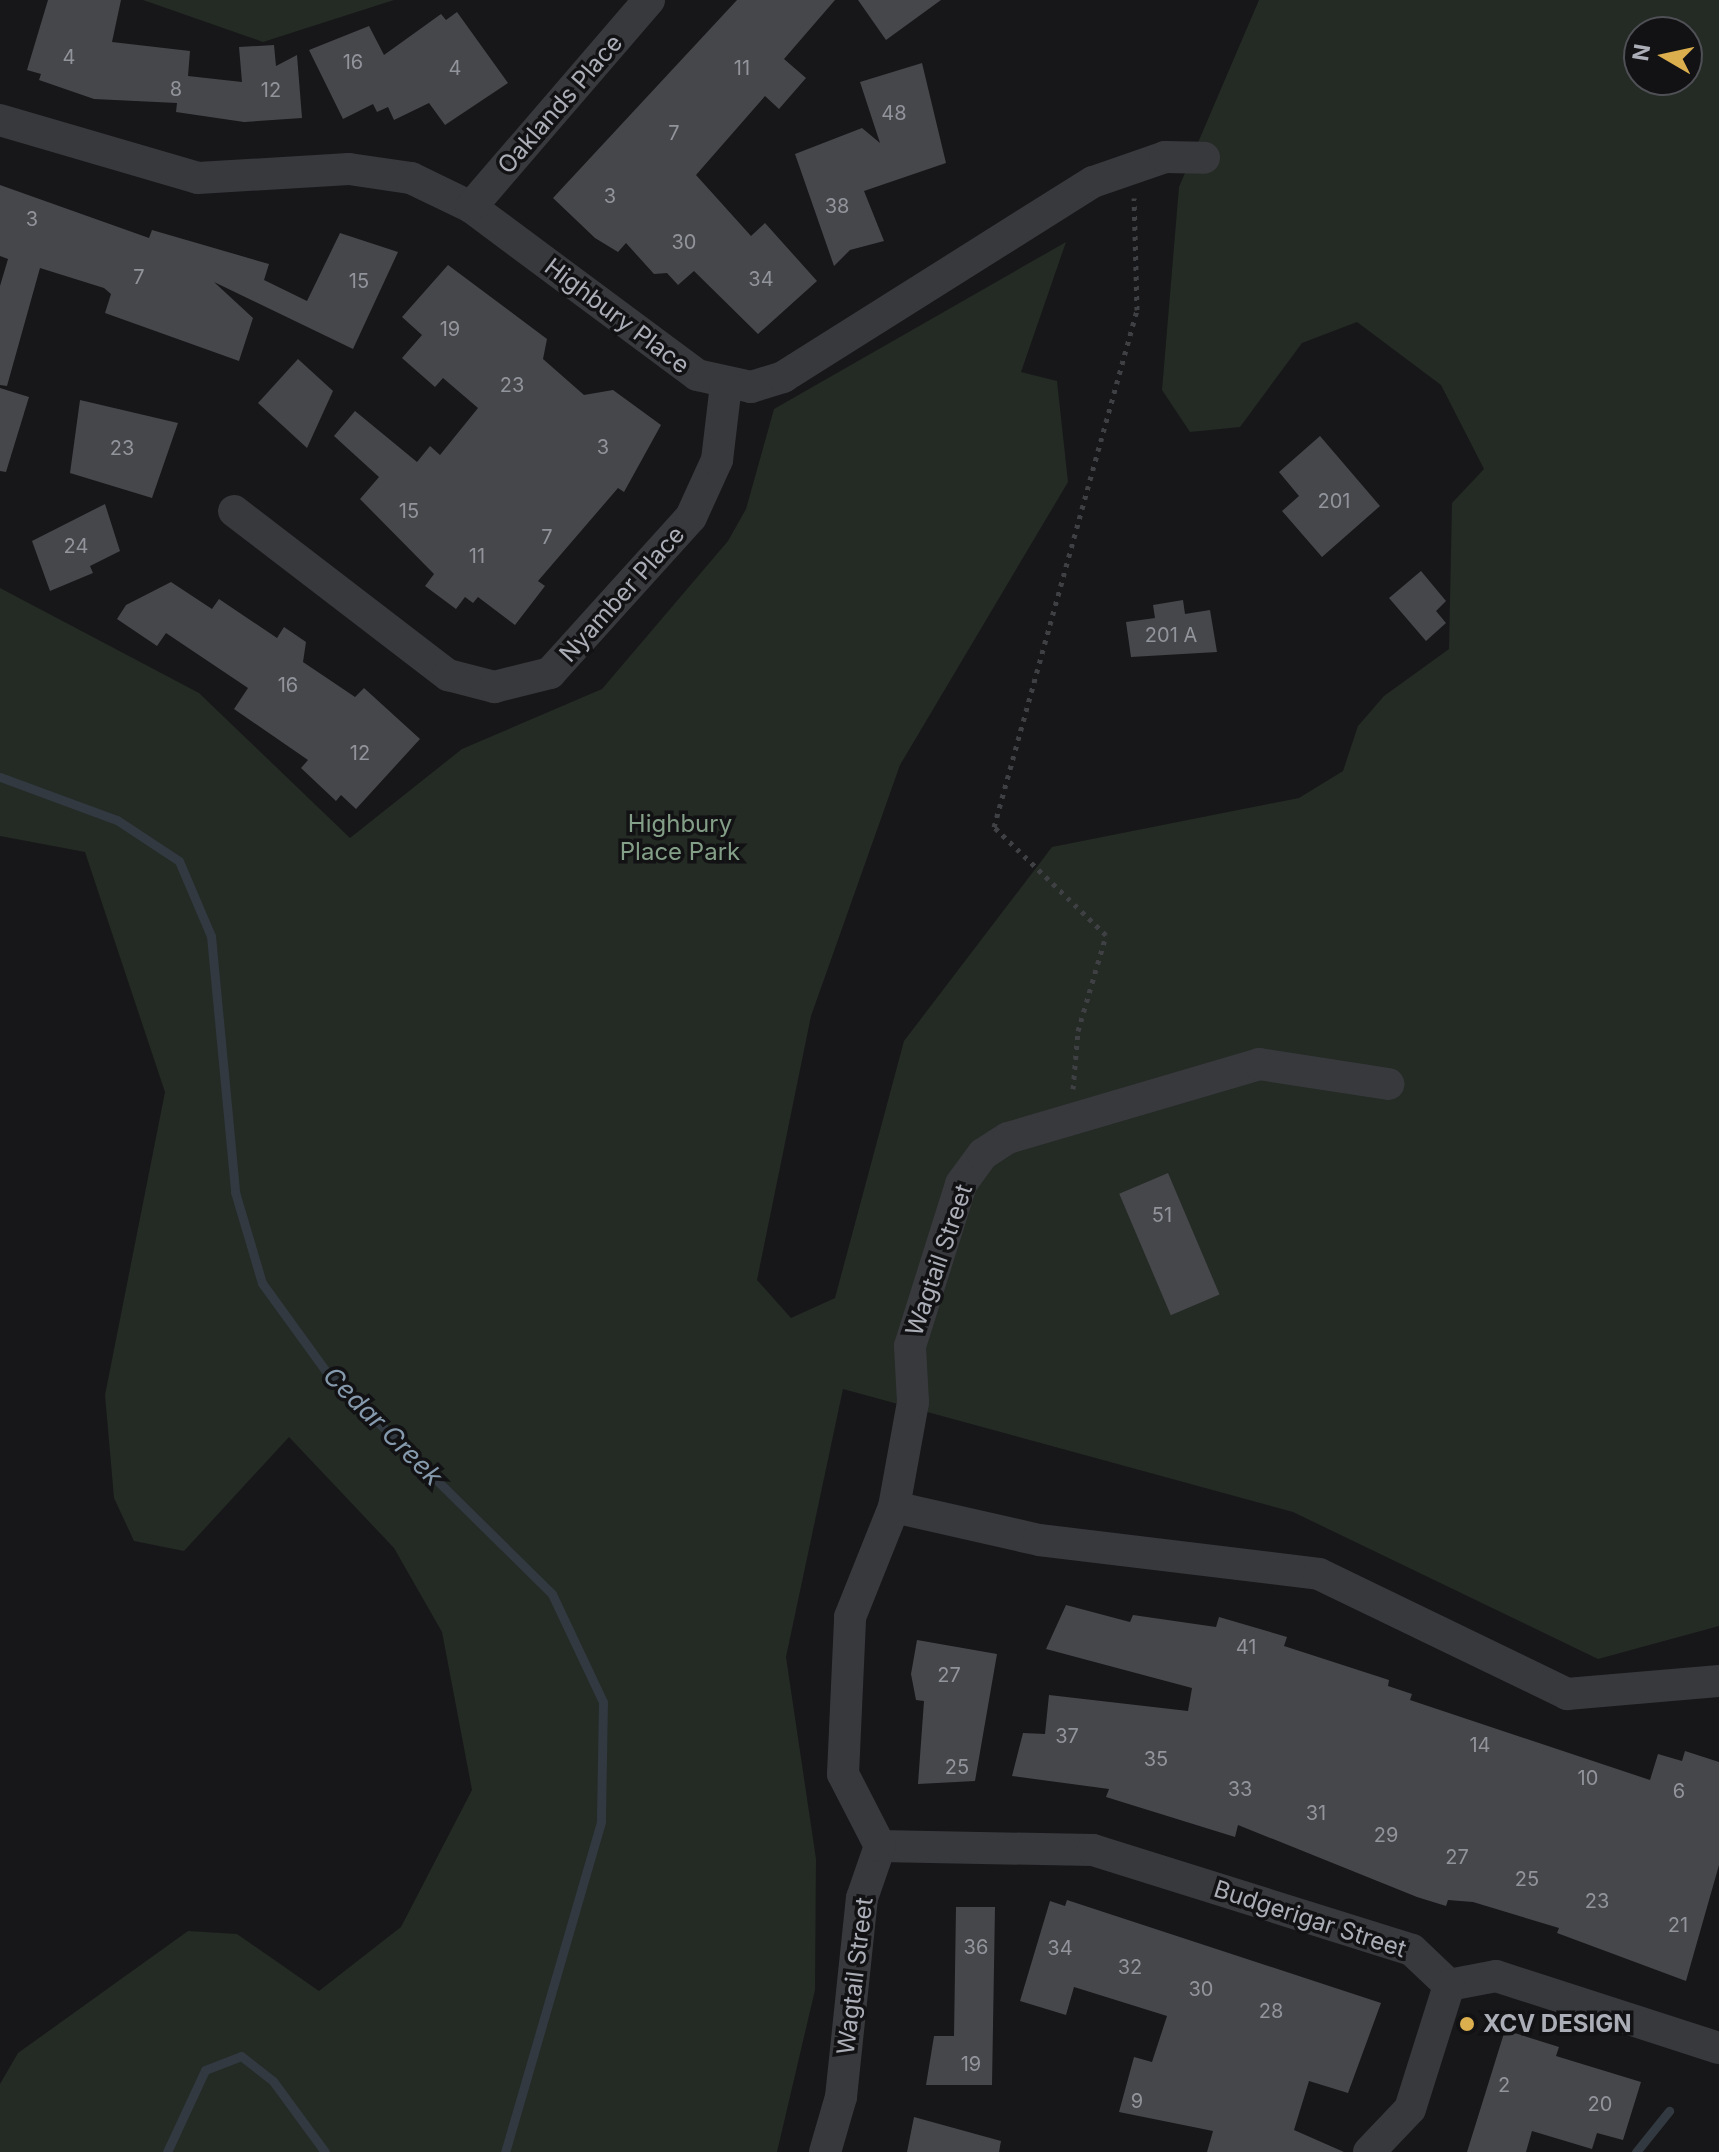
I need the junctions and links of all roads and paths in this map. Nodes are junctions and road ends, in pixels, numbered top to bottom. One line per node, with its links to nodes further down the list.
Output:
1 (649, 0): 5 (street, Oaklands Place)
2 (0, 120): 5 (street, Highbury Place)
3 (1204, 158): 4 (street)
4 (1133, 165): 6 (street); 9 (path)
5 (471, 207): 6 (street, Highbury Place)
6 (726, 385): 7 (street, Nyamber Place)
7 (234, 511)
8 (1388, 1084): 9 (street, Wagtail Street)
9 (1071, 1119): 10 (street, Wagtail Street)
10 (894, 1507): 11 (street); 12 (street, Wagtail Street)
11 (1719, 1681)
12 (880, 1846): 13 (street, Budgerigar Street); 15 (street, Wagtail Street)
13 (1449, 1985): 14 (street); 16 (street)
14 (1719, 2048)
15 (825, 2152)
16 (1369, 2152)

